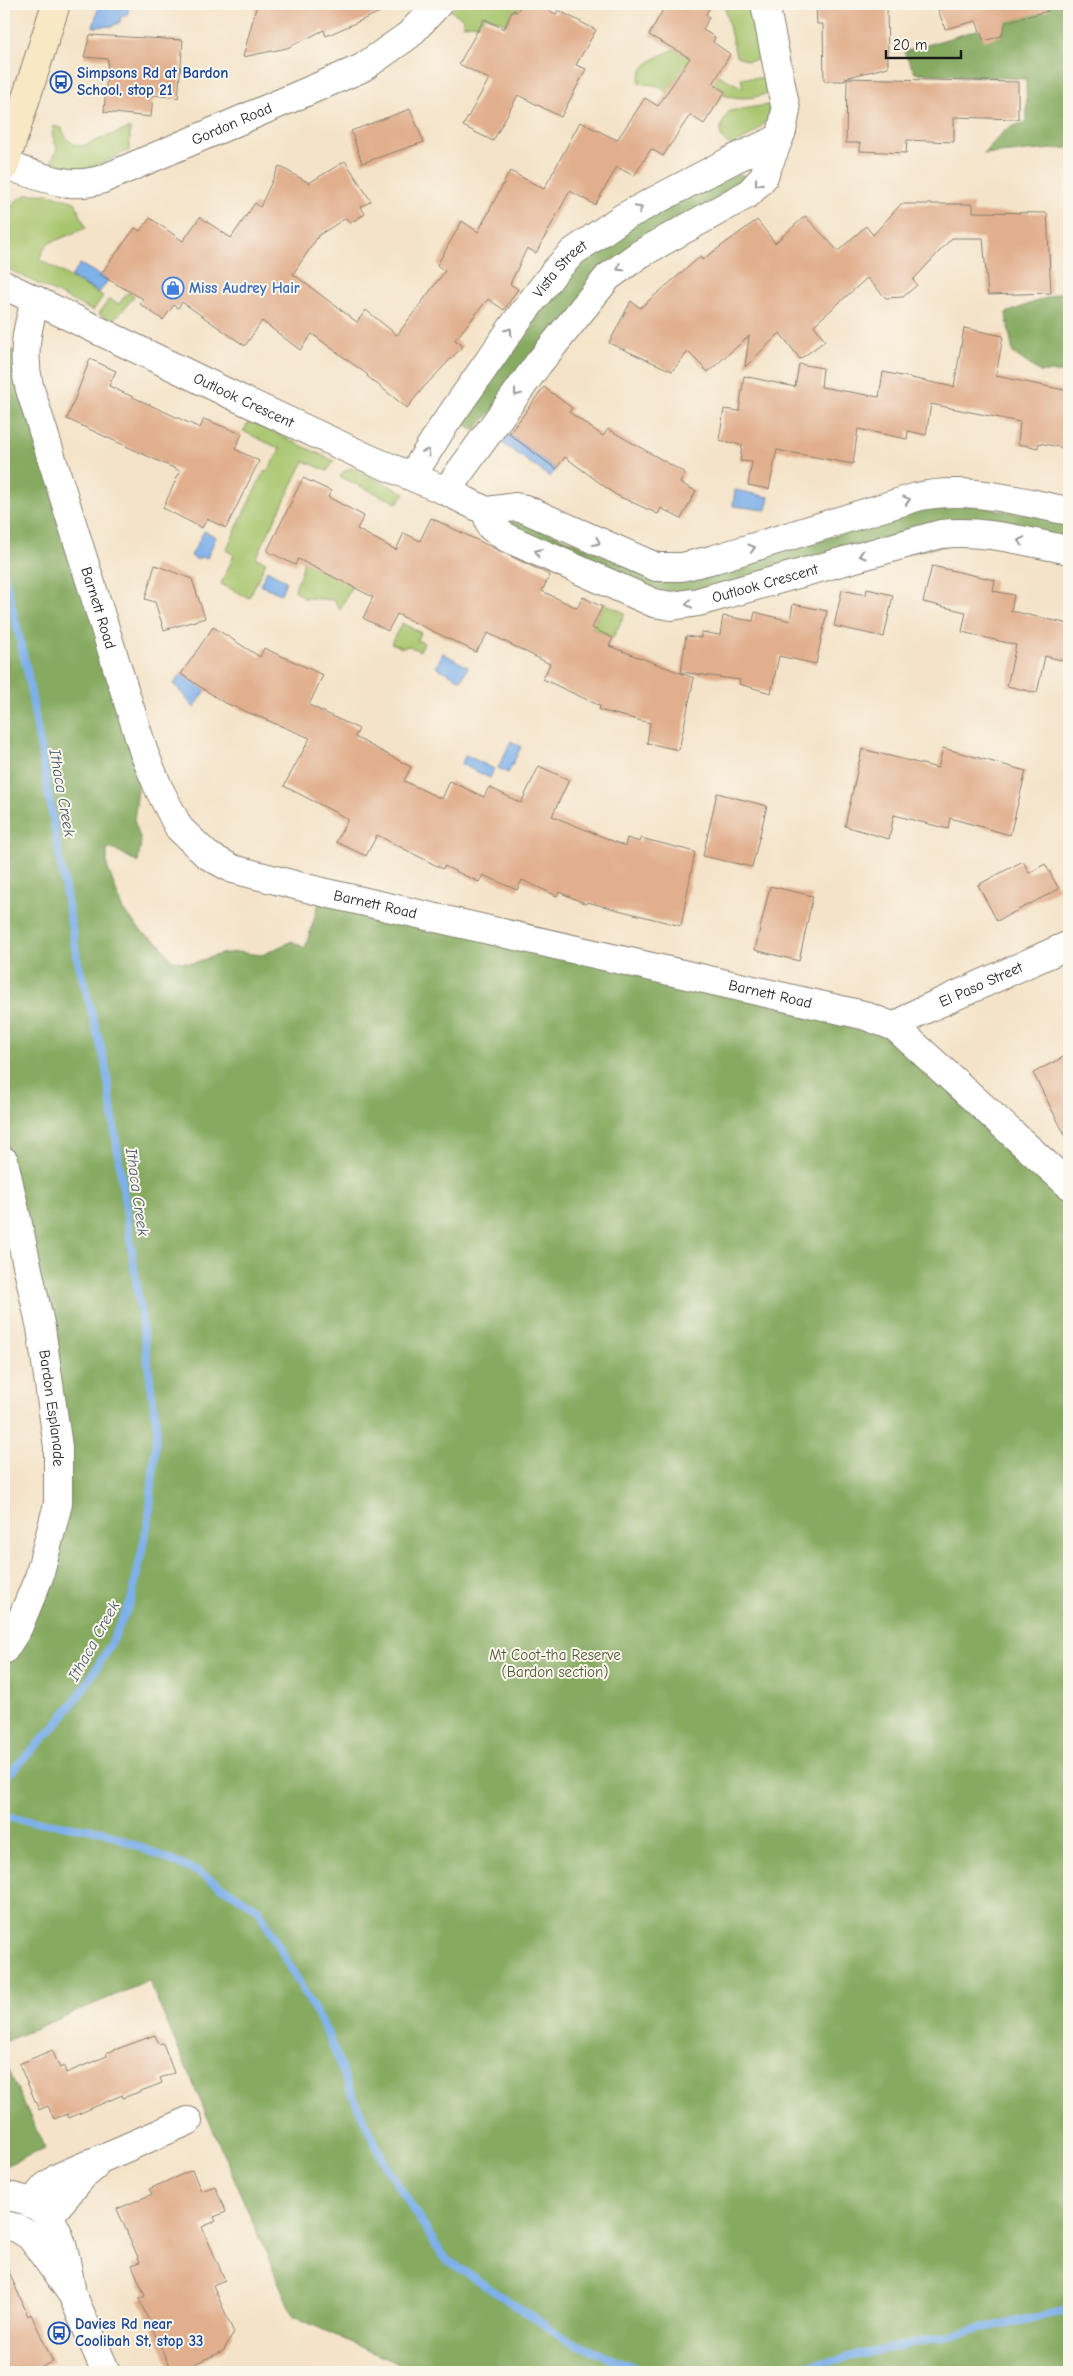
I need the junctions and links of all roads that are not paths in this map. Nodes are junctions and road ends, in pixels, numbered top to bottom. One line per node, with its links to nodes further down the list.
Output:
1 (56, 4): 5 (main road)
2 (438, 4): 5 (street, Gordon Road)
3 (765, 4): 4 (street)
4 (778, 139): 8 (street, Vista Street, one-way to 4); 9 (street, one-way to 9)
5 (4, 166)
6 (4, 285): 7 (street, Outlook Crescent)
7 (36, 300): 8 (street, Outlook Crescent); 14 (street, Barnett Road)
8 (412, 476): 9 (street, Outlook Crescent)
9 (446, 491): 11 (street, Outlook Crescent)
10 (1069, 510): 11 (street, one-way to 10)
11 (486, 511): 12 (street, Outlook Crescent, one-way to 11)
12 (1069, 550)
13 (1069, 945): 14 (street, El Paso Street)
14 (895, 1027): 16 (street, Barnett Road)
15 (4, 1161): 17 (street, Bardon Esplanade)
16 (1069, 1185)
17 (4, 1650)
18 (188, 2121): 20 (street)
19 (4, 2196): 20 (street)
20 (40, 2210): 22 (street)
21 (4, 2225): 22 (street)
22 (72, 2294): 23 (street)
23 (106, 2372)

